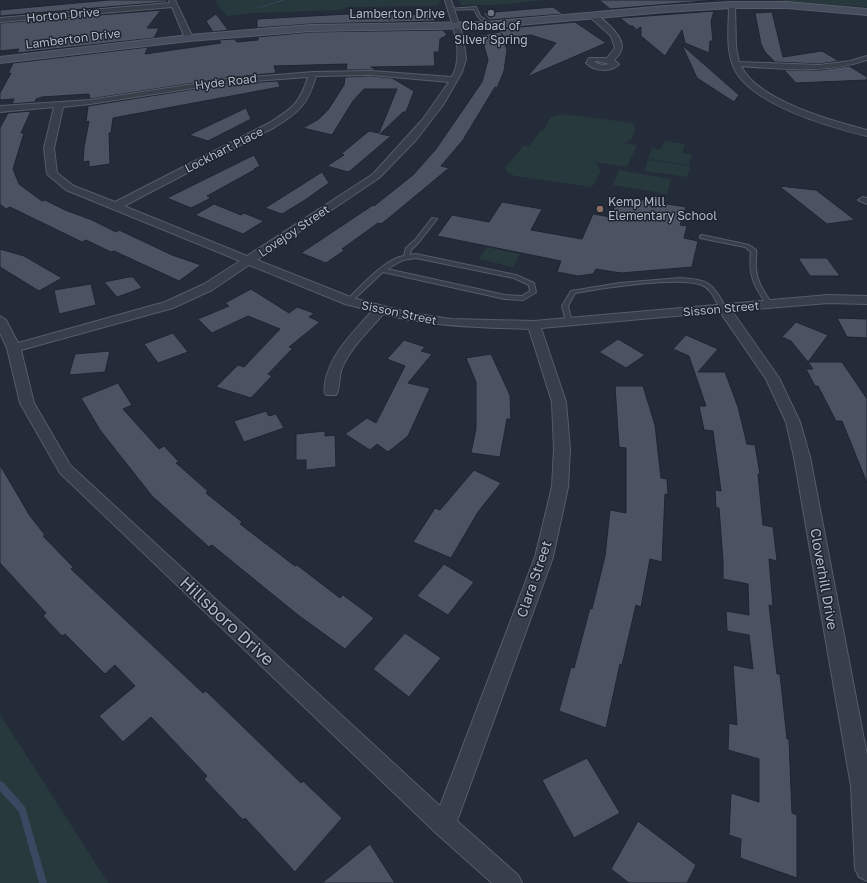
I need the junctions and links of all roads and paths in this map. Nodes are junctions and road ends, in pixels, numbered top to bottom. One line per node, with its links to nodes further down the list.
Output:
1 (173, 3): 6 (street, Horton Drive); 9 (street)
2 (449, 4): 7 (lane); 8 (street, Lovejoy Street)
3 (732, 5): 4 (street, Lamberton Drive); 5 (street, Lamberton Drive); 13 (street)
4 (867, 12)
5 (591, 15): 7 (street, Lamberton Drive); 12 (street)
6 (0, 20)
7 (491, 25): 8 (street, Lamberton Drive)
8 (456, 26): 9 (street, Lamberton Drive); 15 (street, Lovejoy Street)
9 (189, 38): 11 (street, Lamberton Drive)
10 (867, 58): 13 (street)
11 (0, 60)
12 (609, 60)
13 (737, 64): 18 (street)
14 (313, 74): 15 (street, Hyde Road); 16 (street, Hyde Road); 19 (street, Lockhart Place)
15 (454, 80): 23 (street, Lovejoy Street)
16 (59, 105): 17 (street, Hyde Road); 19 (street, Sisson Street)
17 (0, 109)
18 (867, 133)
19 (114, 207): 23 (street, Sisson Street)
20 (434, 219): 22 (lane)
21 (702, 236): 27 (lane)
22 (407, 257): 24 (lane); 24 (lane)
23 (248, 261): 26 (street, Sisson Street); 33 (street, Lovejoy Street)
24 (382, 270): 26 (lane)
25 (867, 300): 27 (street, Sisson Street)
26 (349, 301): 29 (street, Sisson Street)
27 (769, 304): 28 (street, Sisson Street)
28 (723, 308): 31 (street, Sisson Street); 31 (lane); 36 (street, Cloverhill Drive)
29 (379, 310): 32 (street, Sisson Street); 34 (street)
30 (0, 320): 33 (street, Hillsboro Drive)
31 (569, 322): 32 (street, Sisson Street)
32 (534, 325): 35 (street, Clara Street)
33 (14, 348): 35 (street, Hillsboro Drive)
34 (331, 392)
35 (444, 825): 37 (street, Hillsboro Drive)
36 (867, 869)
37 (510, 883)

